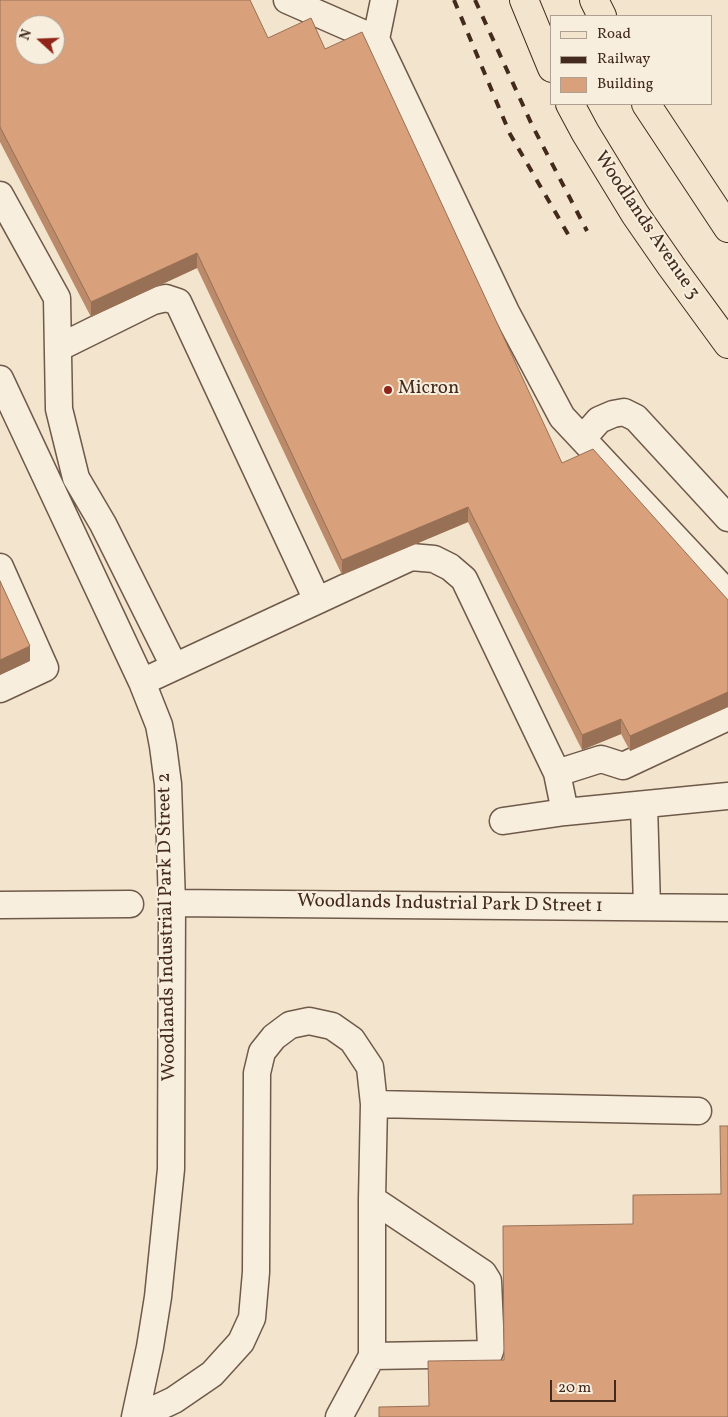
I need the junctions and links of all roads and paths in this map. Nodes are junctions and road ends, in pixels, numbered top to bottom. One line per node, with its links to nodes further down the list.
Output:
1 (287, 0): 6 (street)
2 (384, 0): 6 (street)
3 (524, 0): 7 (main road)
4 (594, 0): 5 (main road)
5 (602, 15)
6 (376, 39): 15 (street)
7 (550, 63)
8 (571, 105): 12 (main road, Woodlands Avenue 3)
9 (647, 105): 11 (main road)
10 (0, 195): 13 (street)
11 (728, 228)
12 (728, 344)
13 (58, 348): 19 (street); 20 (street)
14 (0, 379): 21 (street, Woodlands Industrial Park D Street 2)
15 (583, 438): 16 (street); 18 (street)
16 (728, 518)
17 (0, 567): 22 (street)
18 (728, 594)
19 (317, 600): 20 (street); 24 (street)
20 (174, 666): 21 (street)
21 (142, 682): 29 (street, Woodlands Industrial Park D Street 2)
22 (0, 689)
23 (728, 717): 24 (street)
24 (556, 773): 27 (street)
25 (728, 796): 26 (street)
26 (644, 805): 27 (street); 32 (street)
27 (566, 812): 28 (street)
28 (502, 821)
29 (172, 903): 32 (street, Woodlands Industrial Park D Street 1); 38 (street, Woodlands Industrial Park D Street 2)
30 (130, 904): 31 (street, Woodlands Industrial Park D Street 2)
31 (0, 905)
32 (648, 907): 33 (street, Woodlands Industrial Park D Street 1)
33 (728, 908)
34 (374, 1104): 35 (street); 36 (street); 38 (street)
35 (698, 1111)
36 (372, 1199): 37 (street); 37 (street)
37 (372, 1356): 39 (street)
38 (136, 1413)
39 (339, 1417)

